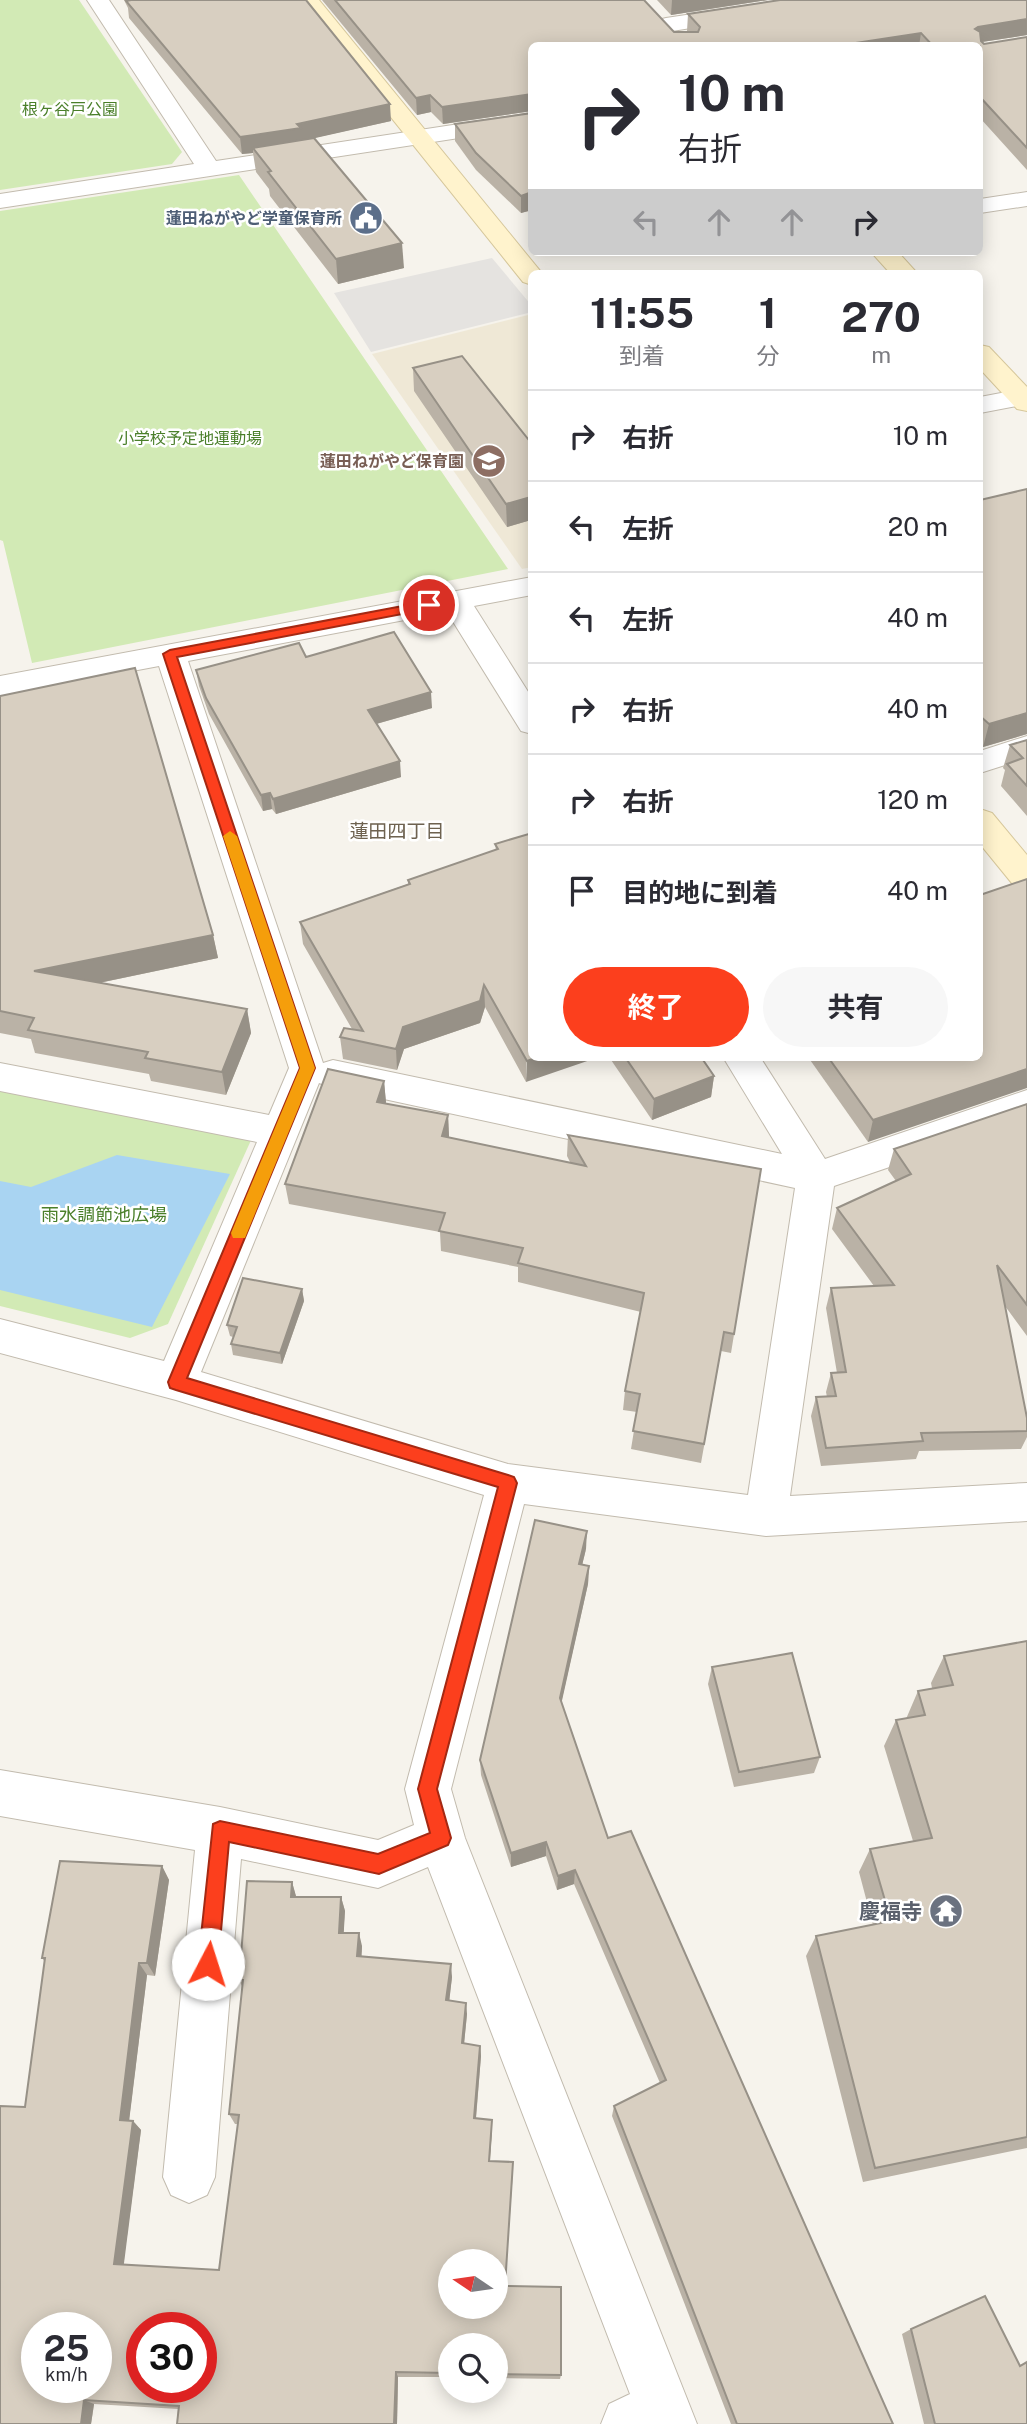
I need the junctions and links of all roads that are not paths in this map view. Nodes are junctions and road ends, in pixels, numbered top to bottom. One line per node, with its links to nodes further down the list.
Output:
1 (98, 0): 9 (street)
2 (312, 0): 8 (street)
3 (827, 0): 5 (street)
4 (650, 8): 5 (street)
5 (666, 25): 6 (street)
6 (682, 42)
7 (528, 121): 8 (street)
8 (417, 138): 9 (street); 15 (street)
9 (210, 170): 11 (street)
10 (1027, 199): 12 (street)
11 (0, 201)
12 (983, 206)
13 (888, 256): 14 (street)
14 (901, 270)
15 (528, 272)
16 (983, 356): 17 (street)
17 (1025, 399): 18 (street)
18 (983, 405)
19 (528, 587): 20 (street)
20 (455, 600): 21 (street); 23 (street)
21 (170, 654): 22 (street); 29 (street)
22 (0, 687)
23 (528, 717)
24 (1027, 747): 25 (street)
25 (983, 761)
26 (983, 825): 27 (street)
27 (1027, 878)
28 (744, 1061): 33 (street)
29 (307, 1068): 32 (street); 33 (street)
30 (0, 1076): 32 (street)
31 (1027, 1105): 33 (street)
32 (281, 1132): 35 (street)
33 (816, 1177): 38 (street)
34 (0, 1336): 35 (street)
35 (176, 1382): 36 (street)
36 (508, 1483): 38 (street); 41 (street)
37 (1027, 1502): 38 (street)
38 (766, 1517)
39 (0, 1793): 40 (street)
40 (220, 1831): 41 (street); 42 (street)
41 (441, 1838): 43 (street)
42 (189, 2177)
43 (654, 2418)

